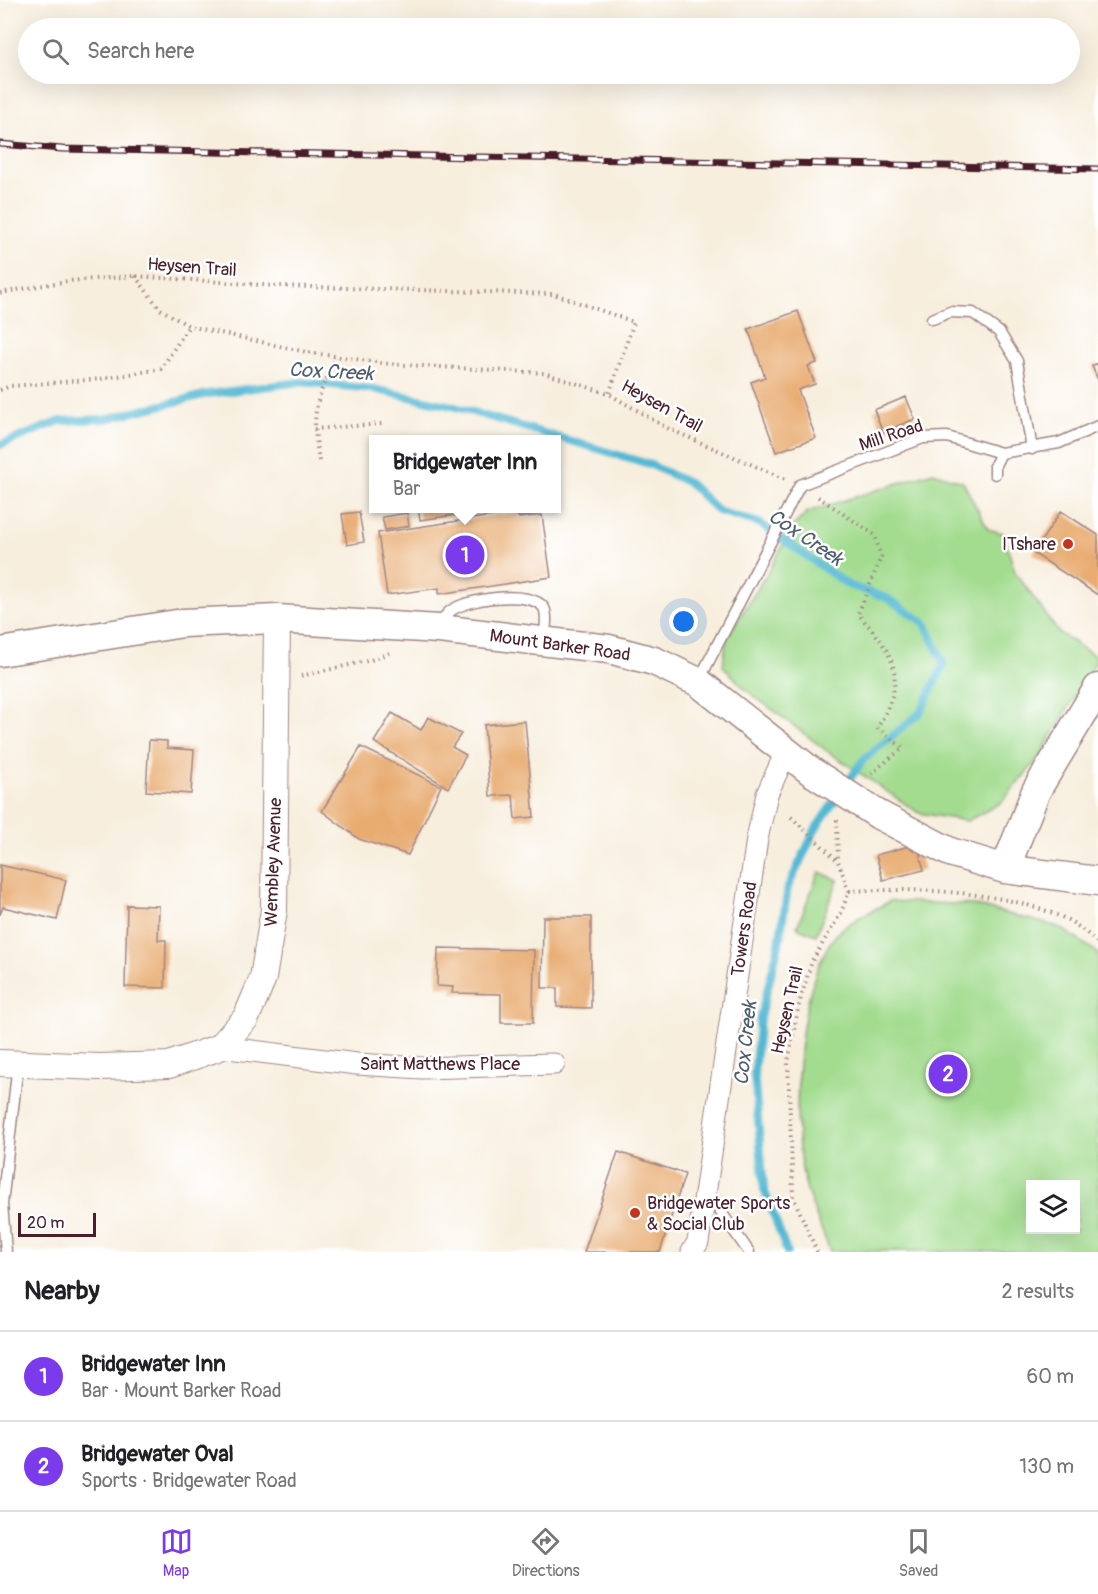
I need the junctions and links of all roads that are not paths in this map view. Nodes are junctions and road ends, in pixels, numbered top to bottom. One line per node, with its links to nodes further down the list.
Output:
1 (932, 319): 3 (lane)
2 (1098, 426): 3 (lane, Mill Road)
3 (1032, 448): 4 (lane, Mill Road)
4 (1001, 453): 5 (lane); 10 (lane, Mill Road)
5 (994, 474)
6 (277, 619): 7 (main road, Mount Barker Road); 9 (main road, Mount Barker Road); 15 (street, Wembley Avenue)
7 (439, 629): 8 (main road, Mount Barker Road); 8 (lane)
8 (544, 640): 10 (main road, Mount Barker Road)
9 (0, 652)
10 (698, 682): 12 (main road, Mount Barker Road)
11 (1097, 693): 13 (main road)
12 (786, 752): 13 (main road, Mount Barker Road, bridge); 18 (street, Towers Road)
13 (1005, 869): 14 (main road, Mount Barker Road)
14 (1098, 881)
15 (220, 1047): 16 (street, Wembley Avenue); 17 (street, Saint Matthews Place)
16 (9, 1064): 19 (lane)
17 (554, 1064)
18 (705, 1190): 20 (street, Towers Road); 21 (lane)
19 (6, 1252)
20 (692, 1252)
21 (749, 1252)

